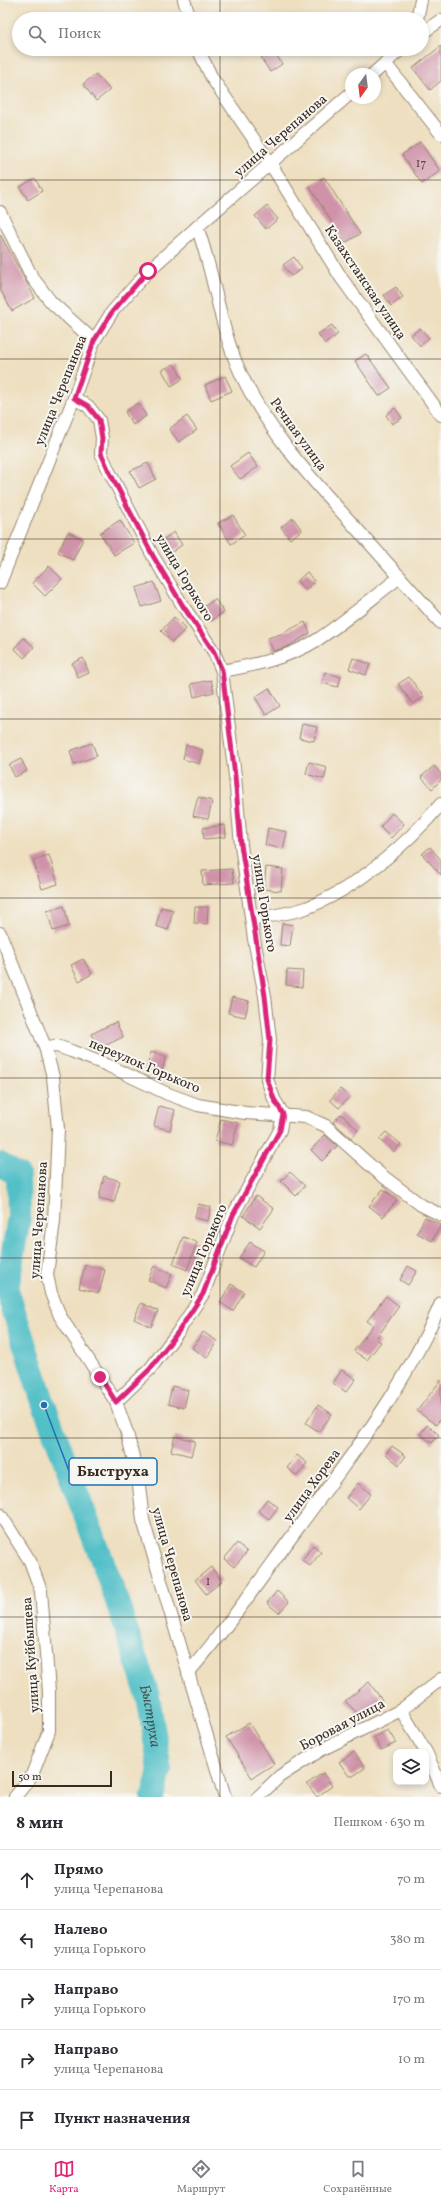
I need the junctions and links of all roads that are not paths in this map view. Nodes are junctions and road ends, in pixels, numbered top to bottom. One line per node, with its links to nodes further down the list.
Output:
1 (184, 0): 3 (street)
2 (421, 0): 4 (street)
3 (188, 12)
4 (418, 12)
5 (441, 20): 6 (street)
6 (429, 28)
7 (201, 56): 13 (street, Казахстанская улица)
8 (394, 56): 9 (street)
9 (385, 63): 10 (street); 12 (street)
10 (380, 68)
11 (345, 98): 13 (street, улица Черепанова)
12 (441, 134)
13 (270, 163): 15 (street, улица Черепанова); 18 (street, Казахстанская улица)
14 (0, 212): 16 (street)
15 (197, 227): 16 (street, улица Черепанова); 19 (street, Речная улица)
16 (94, 341): 17 (street, улица Черепанова)
17 (74, 398): 20 (street, улица Черепанова); 22 (street, улица Горького)
18 (441, 415)
19 (400, 577): 21 (street, Речная улица); 22 (street)
20 (0, 583)
21 (441, 623)
22 (222, 670): 24 (street, улица Горького)
23 (441, 804): 24 (street)
24 (252, 919): 27 (street, улица Горького)
25 (0, 934): 26 (street, улица Черепанова)
26 (45, 1048): 27 (street, переулок Горького); 30 (street, улица Черепанова)
27 (283, 1114): 28 (street, переулок Горького); 30 (street, улица Горького)
28 (441, 1215)
29 (441, 1303): 32 (street, улица Хорева)
30 (116, 1402): 32 (street, улица Черепанова)
31 (0, 1514): 38 (street, улица Куйбышева)
32 (188, 1673): 39 (street, улица Черепанова)
33 (441, 1679): 34 (street, Боровая улица)
34 (401, 1710): 35 (street); 40 (street, Боровая улица)
35 (424, 1749)
36 (429, 1759): 37 (street)
37 (441, 1786)
38 (15, 1797)
39 (225, 1797)
40 (258, 1797)

